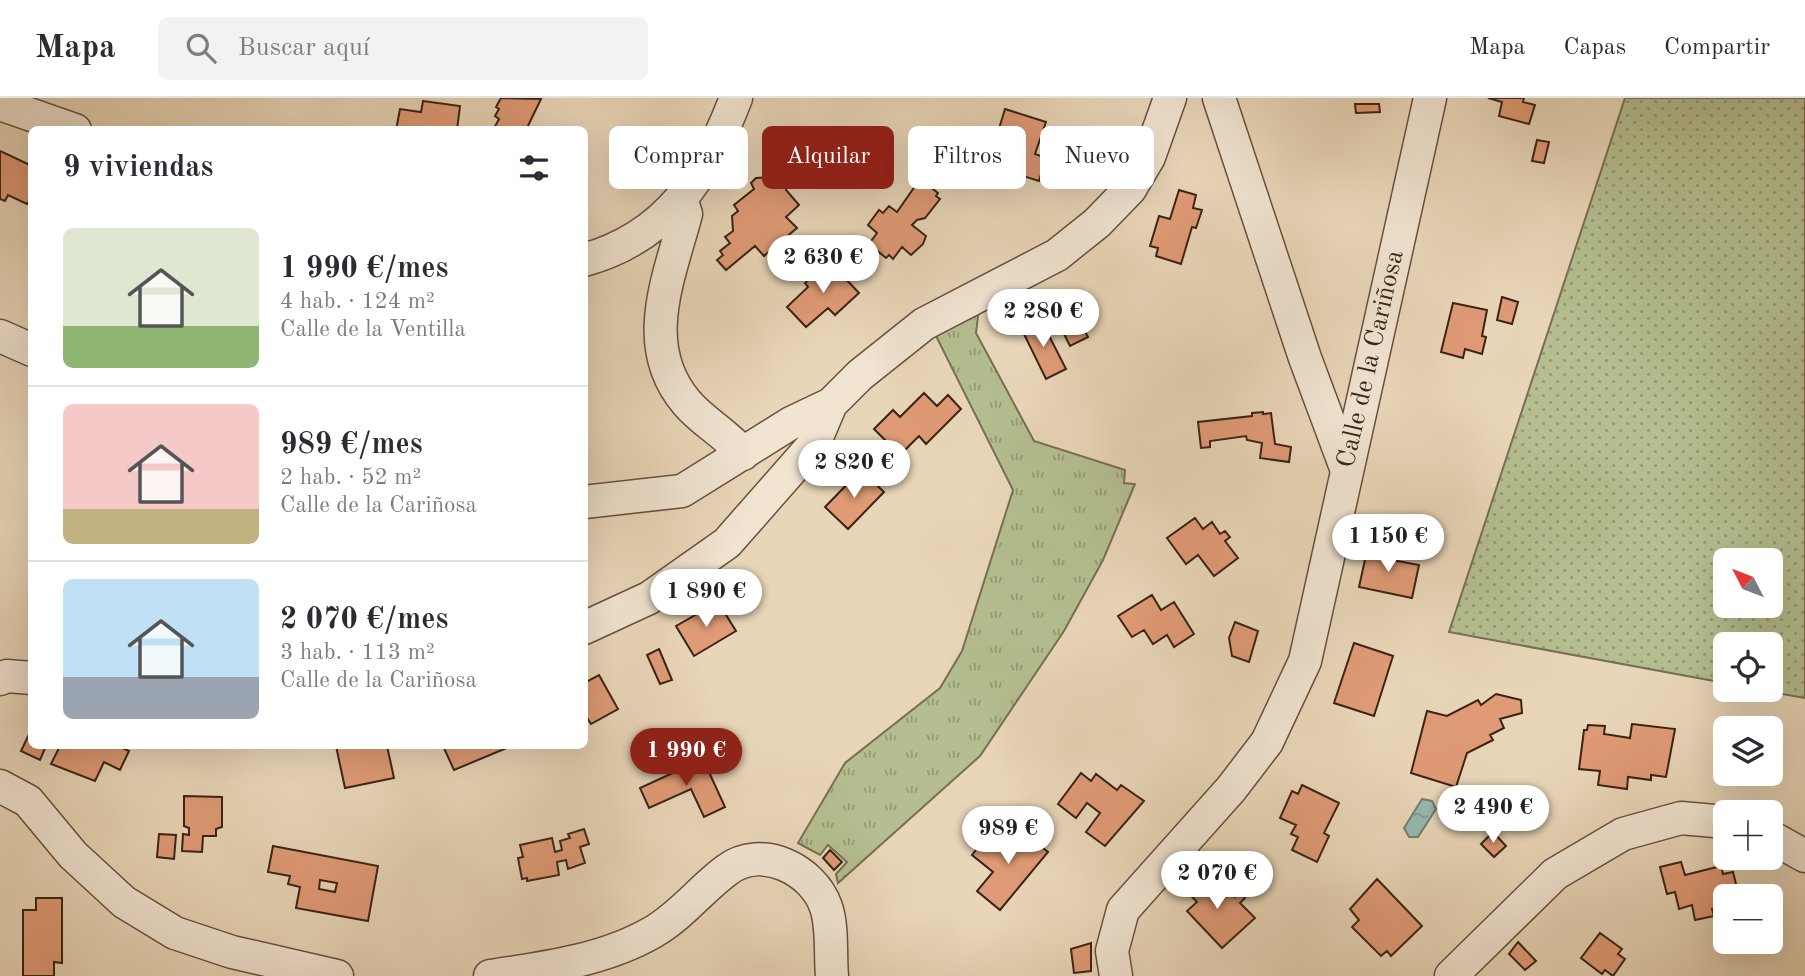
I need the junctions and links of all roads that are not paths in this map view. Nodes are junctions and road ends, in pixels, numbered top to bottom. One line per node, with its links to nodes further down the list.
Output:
1 (736, 98): 7 (street)
2 (1170, 98): 11 (street)
3 (1219, 98): 13 (street)
4 (1430, 98): 13 (street, Calle de la Cariñosa)
5 (0, 104): 6 (street)
6 (63, 126)
7 (682, 201): 8 (street); 12 (street)
8 (588, 258)
9 (0, 335): 10 (street)
10 (28, 348)
11 (831, 404): 12 (street); 15 (street)
12 (743, 454): 14 (street)
13 (1346, 468): 25 (street, Calle de la Cariñosa)
14 (588, 502)
15 (588, 626)
16 (28, 678): 17 (street)
17 (0, 679)
18 (0, 786): 22 (street)
19 (1713, 821): 26 (street)
20 (1783, 844): 21 (street)
21 (1805, 856)
22 (337, 976)
23 (490, 976): 24 (street)
24 (832, 976)
25 (1116, 976)
26 (1451, 976)

